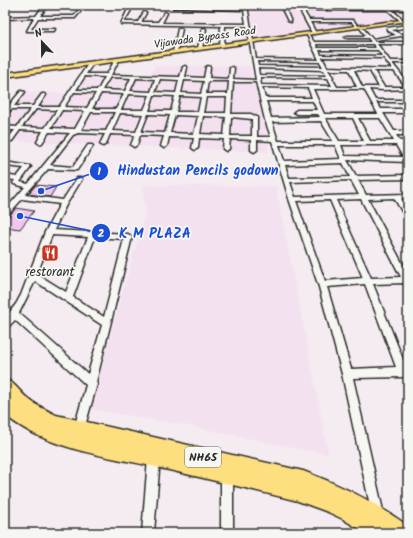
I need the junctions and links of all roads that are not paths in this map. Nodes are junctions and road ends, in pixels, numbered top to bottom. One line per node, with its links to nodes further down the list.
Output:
1 (46, 5): 17 (street)
2 (132, 5): 23 (street)
3 (282, 5): 19 (street)
4 (359, 5): 11 (street)
5 (384, 5): 12 (street)
6 (82, 7): 17 (street)
7 (245, 7): 9 (street); 27 (street)
8 (300, 7): 16 (street); 22 (street)
9 (175, 8)
10 (345, 9): 11 (street); 16 (street); 21 (street)
11 (363, 9): 12 (street)
12 (388, 9): 13 (street); 24 (street)
13 (408, 9)
14 (144, 13): 23 (street)
15 (165, 13): 25 (street)
16 (326, 13): 20 (street)
17 (37, 17): 18 (street); 31 (street)
18 (5, 18)
19 (290, 21)
20 (331, 21): 21 (street); 22 (street)
21 (352, 21): 28 (street)
22 (308, 22): 32 (street)
23 (139, 23): 25 (street)
24 (406, 23): 28 (main road, Vijawada Bypass Road); 34 (street)
25 (160, 24): 26 (street)
26 (223, 25): 27 (street); 41 (street)
27 (249, 25): 38 (street)
28 (359, 28): 32 (main road, Vijawada Bypass Road); 35 (main road, Vijawada Bypass Road); 37 (street)
29 (180, 29): 46 (street)
30 (204, 29): 42 (street)
31 (54, 30)
32 (314, 32): 38 (main road, Vijawada Bypass Road)
33 (408, 34): 34 (street)
34 (399, 35): 37 (street)
35 (308, 36): 38 (main road, Vijawada Bypass Road); 39 (street)
36 (347, 37): 37 (street)
37 (370, 40): 39 (street); 40 (street); 44 (street)
38 (252, 42): 41 (main road, Vijawada Bypass Road); 49 (main road, Vijawada Bypass Road); 60 (street)
39 (313, 43): 43 (street)
40 (405, 43): 45 (street)
41 (222, 46): 42 (main road, Vijawada Bypass Road)
42 (200, 48): 46 (main road, Vijawada Bypass Road)
43 (317, 49): 44 (street); 48 (street)
44 (379, 49): 47 (street)
45 (408, 49)
46 (175, 52): 49 (main road, Vijawada Bypass Road)
47 (386, 56): 48 (street); 50 (street)
48 (321, 59): 56 (street); 60 (street)
49 (117, 61): 52 (main road, Vijawada Bypass Road); 63 (main road, Vijawada Bypass Road); 64 (street)
50 (390, 62): 51 (street); 59 (street)
51 (408, 62)
52 (90, 66): 61 (street); 63 (main road, Vijawada Bypass Road)
53 (185, 67): 69 (street)
54 (208, 67): 70 (street)
55 (232, 68): 71 (street)
56 (326, 69): 57 (street); 60 (street); 66 (street)
57 (351, 69): 58 (street); 75 (street)
58 (371, 69): 59 (street); 76 (street)
59 (395, 70): 62 (street)
60 (257, 74): 66 (street); 71 (street); 72 (street); 87 (street)
61 (83, 75): 64 (street); 77 (street)
62 (400, 75): 67 (street); 73 (street)
63 (5, 76)
64 (109, 76): 65 (street); 79 (street)
65 (134, 77): 68 (street); 80 (street)
66 (331, 77): 74 (street)
67 (408, 77)
68 (158, 78): 69 (street); 81 (street)
69 (182, 78): 70 (street); 83 (street)
70 (206, 79): 71 (street); 84 (street)
71 (231, 80): 85 (street)
72 (310, 87): 74 (street); 86 (street)
73 (408, 87): 76 (street)
74 (335, 88): 75 (street)
75 (363, 88): 76 (street); 88 (street)
76 (383, 89)
77 (74, 91): 79 (street); 92 (street)
78 (23, 92): 90 (street)
79 (100, 92): 80 (street); 93 (street)
80 (127, 93): 81 (street); 94 (street)
81 (152, 94): 83 (street); 96 (street)
82 (44, 95): 91 (street)
83 (178, 95): 84 (street); 99 (street)
84 (203, 96): 85 (street); 100 (street)
85 (230, 96): 102 (street)
86 (315, 98): 87 (street); 103 (street)
87 (263, 100): 105 (street)
88 (373, 101): 89 (street); 101 (street)
89 (408, 101)
90 (10, 107): 91 (street); 98 (street)
91 (34, 108): 92 (street); 107 (street)
92 (62, 109): 93 (street); 108 (street)
93 (90, 110): 94 (street); 109 (street)
94 (119, 111): 96 (street); 110 (street)
95 (408, 111): 101 (street)
96 (146, 112): 99 (street); 113 (street)
97 (297, 112): 103 (street)
98 (5, 113)
99 (173, 113): 100 (street); 114 (street)
100 (200, 114): 102 (street); 115 (street)
101 (380, 114): 104 (street); 111 (street)
102 (228, 115): 116 (street); 117 (street)
103 (322, 116): 104 (street); 105 (street); 121 (street)
104 (355, 116): 122 (street)
105 (268, 120): 119 (street)
106 (5, 128): 107 (street)
107 (19, 129): 108 (street); 118 (street)
108 (47, 130): 109 (street); 120 (street)
109 (77, 131): 110 (street); 136 (street)
110 (108, 133): 113 (street); 125 (street)
111 (391, 133): 112 (street); 123 (street)
112 (408, 133)
113 (137, 134): 114 (street); 126 (street)
114 (167, 135): 115 (street); 128 (street)
115 (196, 136): 116 (street); 129 (street)
116 (226, 137): 117 (street); 130 (street)
117 (254, 138): 119 (street); 131 (street)
118 (10, 140)
119 (275, 141): 121 (street); 134 (street)
120 (40, 142)
121 (337, 142): 122 (street); 132 (street)
122 (368, 143): 123 (street)
123 (397, 143): 124 (street); 133 (street)
124 (408, 143)
125 (103, 144)
126 (134, 145)
127 (90, 146): 136 (street)
128 (164, 146)
129 (195, 148)
130 (226, 149)
131 (254, 150)
132 (344, 160): 133 (street); 134 (street); 139 (street)
133 (408, 160)
134 (282, 163): 142 (street)
135 (5, 164): 140 (street)
136 (46, 167): 143 (street)
137 (5, 177): 140 (street)
138 (408, 177): 139 (street)
139 (354, 178): 142 (street); 147 (street)
140 (18, 179): 143 (street)
141 (80, 179): 150 (street)
142 (287, 180): 149 (street)
143 (29, 186): 144 (street)
144 (20, 196): 150 (street); 151 (street)
145 (396, 196): 146 (street); 147 (street); 152 (street)
146 (408, 196)
147 (364, 197): 148 (street); 157 (street)
148 (332, 198): 149 (street); 156 (street)
149 (292, 199): 158 (street)
150 (65, 202): 153 (street)
151 (5, 214)
152 (408, 216)
153 (49, 232): 154 (street); 155 (street)
154 (92, 236): 159 (street); 161 (street)
155 (32, 275): 159 (street); 160 (street)
156 (368, 281): 157 (street); 158 (street); 163 (street)
157 (408, 281)
158 (322, 284): 164 (street)
159 (68, 298): 161 (street)
160 (15, 315): 162 (street); 165 (street)
161 (107, 323): 165 (street)
162 (5, 324)
163 (406, 371): 164 (street)
164 (347, 374): 171 (street)
165 (92, 384): 168 (street)
166 (5, 386): 168 (highway, NH65)
167 (5, 405): 169 (highway, NH65)
168 (79, 429): 171 (highway, NH65)
169 (154, 458): 170 (highway, NH65); 172 (street)
170 (227, 475): 171 (highway, NH65); 173 (street)
171 (377, 527): 174 (highway, NH65)
172 (148, 533)
173 (227, 533)
174 (401, 533)

